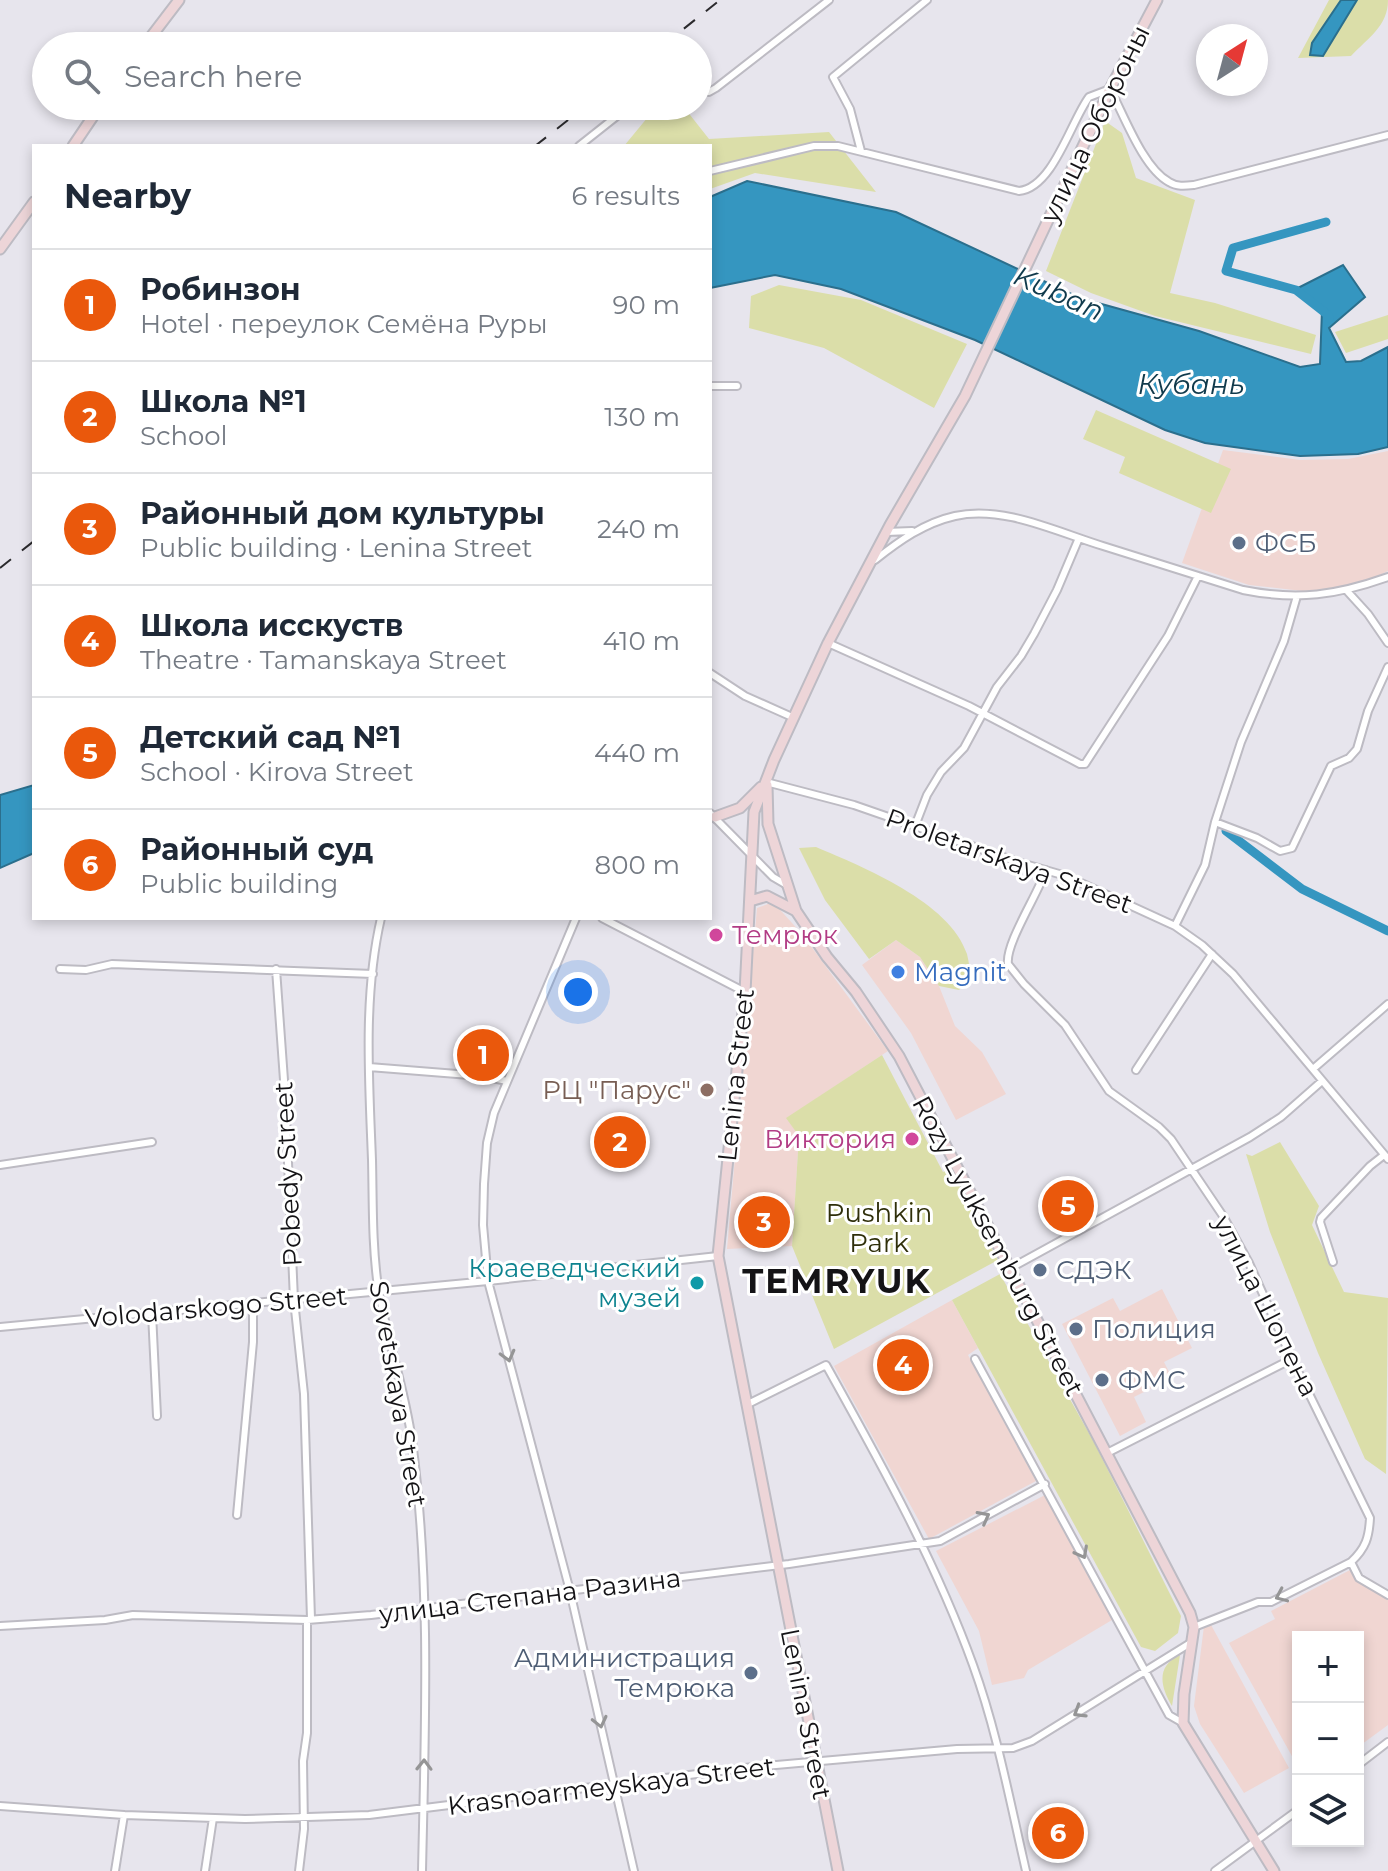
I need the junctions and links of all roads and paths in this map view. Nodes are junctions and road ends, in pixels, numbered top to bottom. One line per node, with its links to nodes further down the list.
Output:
1 (179, 0): 5 (main road)
2 (829, 0): 7 (street)
3 (927, 0): 13 (street)
4 (1157, 0): 6 (main road, улица Обороны)
5 (155, 32)
6 (1110, 89): 10 (street); 13 (street); 17 (main road, улица Обороны)
7 (712, 90)
8 (91, 120): 11 (main road)
9 (612, 120): 12 (street)
10 (1388, 135)
11 (74, 144)
12 (582, 144)
13 (861, 151): 14 (street)
14 (712, 171)
15 (32, 205): 16 (main road)
16 (0, 249)
17 (978, 370): 21 (main road, Lenina Street)
18 (712, 386): 19 (street)
19 (737, 386)
20 (916, 531): 21 (street); 22 (street); 23 (street)
21 (886, 532): 23 (main road, Lenina Street)
22 (1079, 538): 24 (street); 32 (street)
23 (867, 565): 28 (main road, Lenina Street)
24 (1198, 576): 27 (street); 32 (street)
25 (1388, 577): 26 (street)
26 (1348, 592): 27 (street); 29 (street)
27 (1297, 596): 36 (street)
28 (828, 643): 32 (street); 33 (main road, Lenina Street)
29 (1388, 643)
30 (1388, 667): 36 (street)
31 (712, 674): 33 (street)
32 (982, 714): 37 (street)
33 (792, 717): 34 (main road, Lenina Street)
34 (766, 782): 35 (main road); 37 (street, Proletarskaya Street); 38 (main road, Lenina Street); 40 (main road, Rozy Lyuksemburg Street)
35 (712, 815): 38 (street)
36 (1215, 822): 46 (street)
37 (915, 826): 39 (street, Proletarskaya Street)
38 (752, 854): 40 (street); 41 (main road, Lenina Street)
39 (1046, 870): 46 (street, Proletarskaya Street); 61 (street, улица Шопена)
40 (785, 884): 42 (main road, Rozy Lyuksemburg Street)
41 (750, 901): 42 (main road); 51 (main road, Lenina Street)
42 (796, 911): 64 (main road, Rozy Lyuksemburg Street)
43 (381, 920): 50 (street, Sovetskaya Street)
44 (575, 920): 56 (street)
45 (606, 920): 51 (street)
46 (1175, 926): 47 (street, Proletarskaya Street)
47 (1212, 954): 54 (street, Proletarskaya Street); 55 (street)
48 (60, 969): 49 (street)
49 (276, 969): 50 (street); 67 (street, Pobedy Street)
50 (373, 974): 53 (street, Sovetskaya Street)
51 (745, 992): 62 (main road, Lenina Street)
52 (1388, 1004): 54 (street)
53 (369, 1067): 56 (street); 66 (street, Sovetskaya Street)
54 (1313, 1069): 57 (street, Proletarskaya Street)
55 (1136, 1070)
56 (507, 1081): 65 (street)
57 (1322, 1081): 59 (street, Proletarskaya Street); 61 (street)
58 (152, 1142): 60 (street)
59 (1386, 1157): 63 (street)
60 (0, 1165)
61 (1193, 1171): 64 (street); 72 (street, улица Шопена)
62 (718, 1256): 65 (street, Volodarskogo Street); 73 (main road, Lenina Street)
63 (1333, 1262)
64 (1009, 1269): 75 (main road, Rozy Lyuksemburg Street)
65 (488, 1281): 66 (street, Volodarskogo Street); 81 (street, one-way to 81)
66 (379, 1292): 67 (street, Volodarskogo Street); 83 (street, Sovetskaya Street)
67 (294, 1300): 68 (street, Volodarskogo Street); 84 (street, Pobedy Street)
68 (253, 1304): 69 (street, Volodarskogo Street); 77 (street)
69 (152, 1313): 70 (street, Volodarskogo Street); 74 (street)
70 (0, 1327)
71 (975, 1359): 76 (street)
72 (1292, 1359): 75 (street); 79 (street, улица Шопена)
73 (746, 1405): 78 (street); 80 (main road, Lenina Street)
74 (157, 1416)
75 (1107, 1453): 86 (main road, Rozy Lyuksemburg Street)
76 (1045, 1484): 78 (street, улица Степана Разина, one-way to 76); 88 (street, one-way to 88)
77 (237, 1515)
78 (922, 1544): 80 (street, улица Степана Разина); 91 (street)
79 (1351, 1562): 82 (street); 86 (street, one-way to 86)
80 (778, 1565): 81 (street, улица Степана Разина); 93 (main road, Lenina Street)
81 (570, 1591): 83 (street, улица Степана Разина); 94 (street, one-way to 94)
82 (1388, 1595)
83 (426, 1610): 84 (street, улица Степана Разина); 96 (street, Sovetskaya Street, one-way to 83)
84 (309, 1620): 85 (street, улица Степана Разина); 100 (street, Pobedy Street)
85 (0, 1626)
86 (1194, 1627): 87 (main road, Rozy Lyuksemburg Street)
87 (1192, 1642): 88 (street, Krasnoarmeyskaya Street); 89 (main road, Rozy Lyuksemburg Street)
88 (1145, 1671): 89 (street); 91 (street, Krasnoarmeyskaya Street, one-way to 91)
89 (1183, 1723): 101 (main road)
90 (1388, 1742): 92 (street)
91 (997, 1748): 93 (street, Krasnoarmeyskaya Street); 108 (street)
92 (1364, 1760)
93 (815, 1761): 94 (street, Krasnoarmeyskaya Street); 107 (main road, Lenina Street)
94 (615, 1784): 96 (street, Krasnoarmeyskaya Street); 106 (street)
95 (0, 1806): 97 (street, Krasnoarmeyskaya Street)
96 (423, 1809): 100 (street, Krasnoarmeyskaya Street); 105 (street, Sovetskaya Street)
97 (124, 1815): 99 (street, Krasnoarmeyskaya Street); 102 (street)
98 (1292, 1815): 101 (street)
99 (213, 1818): 100 (street, Krasnoarmeyskaya Street); 103 (street)
100 (303, 1818): 104 (street, Pobedy Street)
101 (1256, 1842): 109 (street); 110 (main road)
102 (115, 1871)
103 (205, 1871)
104 (299, 1871)
105 (422, 1871)
106 (634, 1871)
107 (838, 1871)
108 (1026, 1871)
109 (1215, 1871)
110 (1274, 1871)

